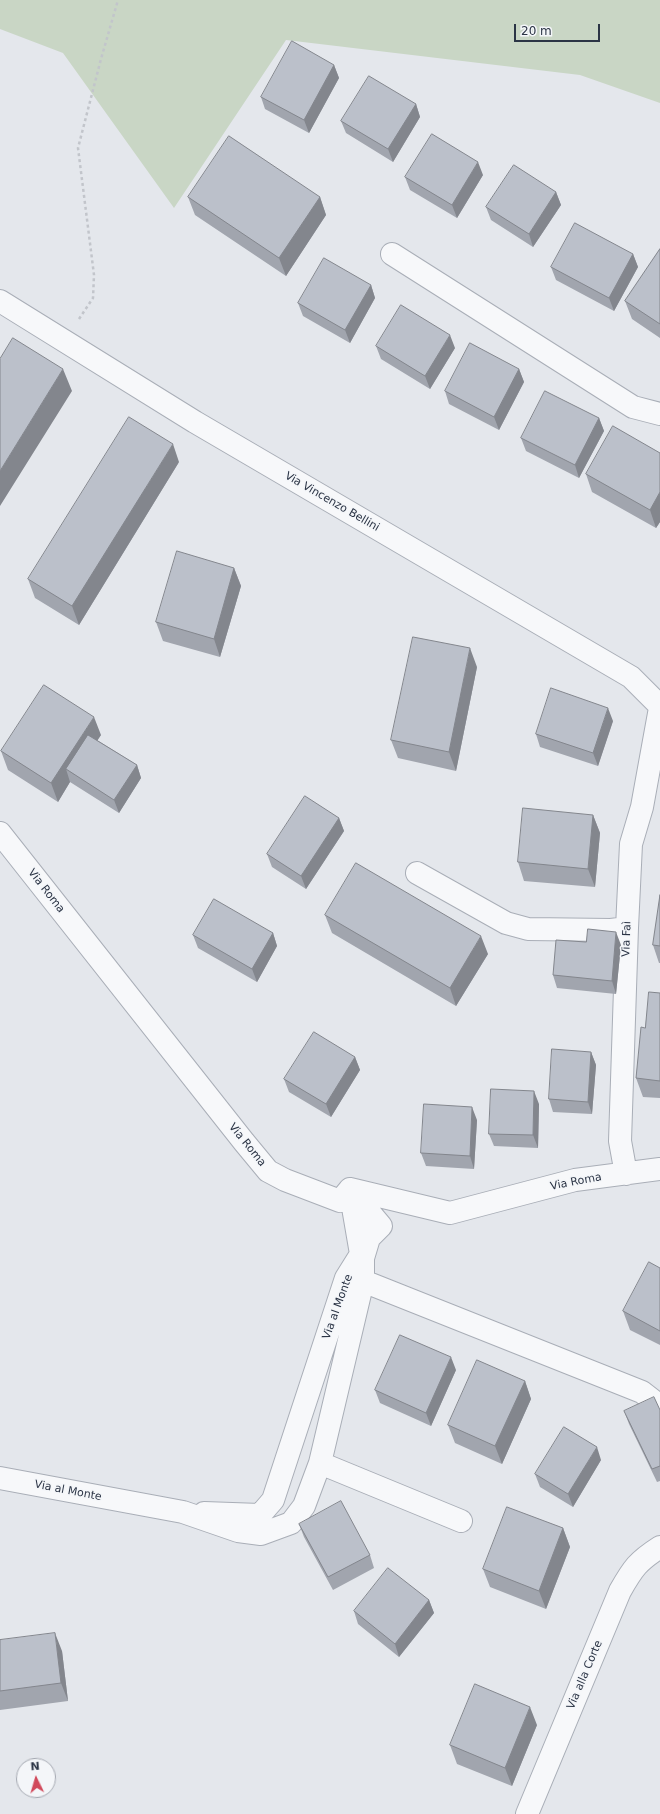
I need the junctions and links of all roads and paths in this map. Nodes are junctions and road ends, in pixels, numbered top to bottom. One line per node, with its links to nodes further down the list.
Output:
1 (118, 0): 4 (path)
2 (392, 254): 5 (street)
3 (0, 301): 4 (street, Via Vincenzo Bellini)
4 (64, 341): 6 (street, Via Vincenzo Bellini)
5 (660, 414)
6 (660, 707): 9 (street, Via Faì)
7 (0, 833): 12 (street, Via Roma)
8 (417, 873): 9 (street)
9 (627, 928): 11 (street, Via Faì)
10 (660, 1169): 11 (street, Via Roma)
11 (626, 1174): 12 (street, Via Roma)
12 (350, 1189): 13 (street, Via al Monte); 17 (street, Via al Monte)
13 (363, 1282): 14 (street); 15 (street, Via al Monte)
14 (660, 1406)
15 (320, 1463): 19 (street); 20 (street, Via al Monte)
16 (0, 1478): 18 (street, Via al Monte)
17 (273, 1500): 18 (street, Via al Monte); 20 (street)
18 (183, 1512): 20 (street, Via al Monte)
19 (461, 1521)
20 (279, 1528)
21 (660, 1547): 22 (street, Via alla Corte)
22 (526, 1814)

